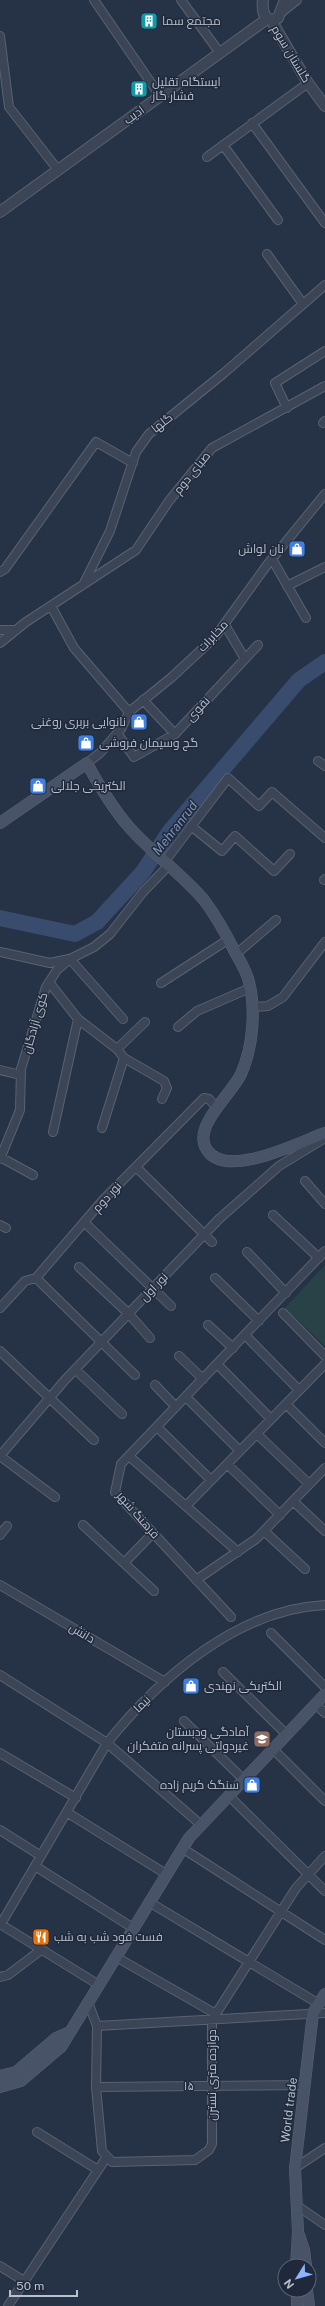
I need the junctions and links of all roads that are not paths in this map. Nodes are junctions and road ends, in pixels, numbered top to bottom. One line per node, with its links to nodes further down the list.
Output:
1 (94, 0): 11 (street)
2 (181, 0): 9 (street)
3 (263, 0): 7 (street, گلستان سوم)
4 (285, 0): 6 (street)
5 (297, 0): 6 (street)
6 (282, 12): 7 (street, ادیب)
7 (269, 20): 9 (street, ادیب); 10 (street, گلستان سوم)
8 (0, 36): 16 (street)
9 (220, 53): 11 (street, ادیب)
10 (308, 82): 12 (street, گلستان سوم); 13 (street)
11 (160, 96): 16 (street, ادیب)
12 (325, 106)
13 (252, 124): 14 (street); 19 (street)
14 (223, 145): 15 (street); 18 (street)
15 (207, 157)
16 (58, 170): 17 (street, ادیب)
17 (0, 212)
18 (278, 220)
19 (325, 223)
20 (267, 254): 22 (street)
21 (325, 285): 22 (street, گلها)
22 (303, 304): 26 (street, گلها)
23 (325, 351): 25 (street)
24 (325, 386): 25 (street, صبای دوم)
25 (287, 408): 31 (street, صبای دوم)
26 (133, 463): 30 (street); 31 (street, گلها)
27 (325, 494): 28 (street, مخابرات)
28 (272, 559): 32 (street); 35 (street, مخابرات)
29 (325, 567): 32 (street)
30 (0, 572)
31 (83, 586): 33 (street, صبای دوم)
32 (287, 586): 34 (street)
33 (52, 606): 37 (street, صبای دوم); 42 (street)
34 (306, 618)
35 (225, 625): 40 (street); 41 (street, مخابرات)
36 (0, 630): 37 (street)
37 (16, 630): 38 (street, صبای دوم)
38 (0, 643)
39 (258, 645): 40 (street, نقوی)
40 (245, 659): 44 (street, نقوی)
41 (143, 700): 42 (street, مخابرات); 44 (street)
42 (129, 712): 43 (street, مخابرات)
43 (117, 733): 44 (street, نقوی); 45 (street, مخابرات)
44 (175, 734)
45 (87, 763): 46 (main road); 50 (main road)
46 (0, 823)
47 (191, 826): 48 (street, کوی آزادگان); 49 (street); 50 (street, کوی آزادگان)
48 (325, 838)
49 (290, 854)
50 (167, 863): 52 (main road); 56 (street, کوی آزادگان)
51 (276, 920): 55 (street)
52 (229, 939): 55 (main road); 58 (street)
53 (325, 942): 60 (street)
54 (0, 952): 56 (street)
55 (236, 954): 59 (main road)
56 (70, 959): 57 (street, کوی آزادگان); 62 (street)
57 (49, 982): 61 (street); 68 (street, کوی آزادگان)
58 (161, 983)
59 (250, 988): 60 (main road); 64 (street)
60 (253, 1007): 70 (main road)
61 (78, 1019): 65 (street); 72 (street)
62 (123, 1019)
63 (145, 1022): 65 (street)
64 (178, 1027)
65 (117, 1049): 66 (street)
66 (124, 1058): 69 (street); 71 (street)
67 (0, 1070): 68 (street)
68 (21, 1075): 75 (street, کوی آزادگان)
69 (162, 1099)
70 (217, 1108): 73 (main road); 76 (street, نور دوم)
71 (102, 1128)
72 (53, 1132)
73 (325, 1133)
74 (325, 1138): 82 (street, نور اول)
75 (0, 1158): 77 (street)
76 (136, 1167): 81 (street, نور دوم); 82 (street)
77 (33, 1175)
78 (305, 1181): 79 (street)
79 (325, 1204)
80 (273, 1215): 85 (street)
81 (84, 1222): 87 (street, نور دوم); 89 (street)
82 (205, 1234): 83 (street); 89 (street, نور اول)
83 (212, 1242)
84 (247, 1252): 90 (street)
85 (322, 1254): 90 (street, فرهنگ شهر)
86 (79, 1267): 94 (street)
87 (36, 1278): 92 (street, نور دوم); 99 (street)
88 (215, 1278): 95 (street)
89 (153, 1289): 91 (street); 94 (street, نور اول)
90 (286, 1293): 95 (street, فرهنگ شهر)
91 (171, 1306)
92 (0, 1308)
93 (283, 1313): 103 (street)
94 (129, 1314): 98 (street); 99 (street, نور اول)
95 (258, 1321): 97 (street, فرهنگ شهر)
96 (208, 1325): 100 (street)
97 (245, 1335): 100 (street, فرهنگ شهر); 110 (street)
98 (150, 1338)
99 (102, 1342): 106 (street, نور اول); 107 (street)
100 (232, 1348): 104 (street, فرهنگ شهر)
101 (0, 1351): 111 (street)
102 (179, 1356): 108 (street)
103 (325, 1356)
104 (217, 1364): 108 (street, فرهنگ شهر); 116 (street)
105 (325, 1364): 110 (street)
106 (76, 1370): 111 (street, نور اول); 115 (street)
107 (134, 1375)
108 (203, 1379): 112 (street, فرهنگ شهر)
109 (155, 1385): 114 (street)
110 (299, 1390): 113 (street)
111 (50, 1397): 119 (street); 122 (street, نور اول)
112 (186, 1397): 114 (street, فرهنگ شهر); 121 (street)
113 (286, 1404): 116 (street); 120 (street)
114 (176, 1407): 117 (street, فرهنگ شهر)
115 (122, 1414)
116 (271, 1419): 118 (street)
117 (157, 1427): 123 (street, فرهنگ شهر); 126 (street)
118 (257, 1434): 121 (street); 127 (street)
119 (94, 1440)
120 (325, 1443)
121 (240, 1451): 124 (street)
122 (0, 1456): 128 (street)
123 (129, 1456): 130 (street); 136 (street, فرهنگ شهر)
124 (227, 1464): 126 (street); 131 (street)
125 (325, 1468): 127 (street)
126 (212, 1480): 130 (street)
127 (310, 1484): 129 (street)
128 (56, 1497)
129 (293, 1501): 131 (street); 135 (street)
130 (186, 1506): 138 (street)
131 (280, 1515): 134 (street)
132 (83, 1525): 139 (street)
133 (7, 1526): 137 (street)
134 (264, 1531): 138 (street); 140 (street)
135 (325, 1531)
136 (153, 1533): 139 (street); 141 (street, فرهنگ شهر)
137 (0, 1535)
138 (238, 1552): 141 (street)
139 (124, 1563): 143 (street)
140 (305, 1569)
141 (196, 1580): 145 (street, فرهنگ شهر)
142 (0, 1585): 149 (street, دانش)
143 (154, 1591)
144 (325, 1606): 149 (street, نیما)
145 (231, 1617)
146 (270, 1633): 150 (street)
147 (224, 1672): 155 (street)
148 (0, 1675): 156 (street)
149 (165, 1682): 156 (street, نیما)
150 (325, 1687)
151 (325, 1694): 152 (main road)
152 (315, 1704): 153 (street); 155 (main road)
153 (325, 1713)
154 (184, 1721): 159 (street)
155 (286, 1734): 157 (main road)
156 (107, 1743): 161 (street, نیما); 164 (street)
157 (272, 1748): 159 (main road); 162 (street)
158 (0, 1753): 161 (street)
159 (243, 1779): 160 (main road)
160 (228, 1795): 164 (main road); 171 (street)
161 (76, 1798): 163 (street, نیما)
162 (325, 1801)
163 (68, 1813): 167 (street, نیما); 170 (street)
164 (200, 1824): 166 (main road)
165 (0, 1830): 167 (street)
166 (182, 1848): 170 (main road); 174 (street)
167 (41, 1856): 169 (street, نیما)
168 (325, 1856): 171 (street, دوازده متری نسترن)
169 (35, 1866): 175 (street, نیما); 177 (street)
170 (166, 1874): 173 (main road)
171 (308, 1874): 172 (street); 174 (street, دوازده متری نسترن)
172 (325, 1891)
173 (149, 1902): 177 (main road); 181 (street)
174 (281, 1910): 178 (street); 181 (street, دوازده متری نسترن)
175 (3, 1915): 176 (street, نیما)
176 (1, 1924): 179 (street)
177 (133, 1928): 180 (main road)
178 (325, 1940)
179 (41, 1950): 182 (street); 183 (street)
180 (116, 1957): 183 (main road); 186 (street)
181 (249, 1962): 185 (street); 186 (street, دوازده متری نسترن)
182 (0, 1977)
183 (99, 1985): 184 (main road)
184 (88, 2002): 187 (street); 188 (main road)
185 (321, 2006): 186 (street); 191 (main road, World trade)
186 (214, 2017): 187 (street); 190 (street, دوازده متری نسترن)
187 (97, 2026): 192 (street)
188 (70, 2031): 189 (main road); 193 (main road)
189 (0, 2076)
190 (212, 2086): 191 (street, ۱۵); 192 (street, ۱۵); 196 (street, دوازده متری نسترن)
191 (305, 2086): 197 (main road, World trade)
192 (96, 2087): 196 (street)
193 (0, 2088)
194 (38, 2132): 198 (street)
195 (325, 2148): 197 (street)
196 (106, 2158): 198 (street)
197 (295, 2168): 199 (main road, World trade)
198 (98, 2170): 205 (street)
199 (296, 2205): 200 (street); 201 (main road, World trade)
200 (325, 2225)
201 (298, 2232): 202 (main road, World trade); 203 (main road, World trade)
202 (296, 2258)
203 (305, 2258)
204 (0, 2266): 205 (street)
205 (24, 2281): 206 (street)
206 (8, 2306)

